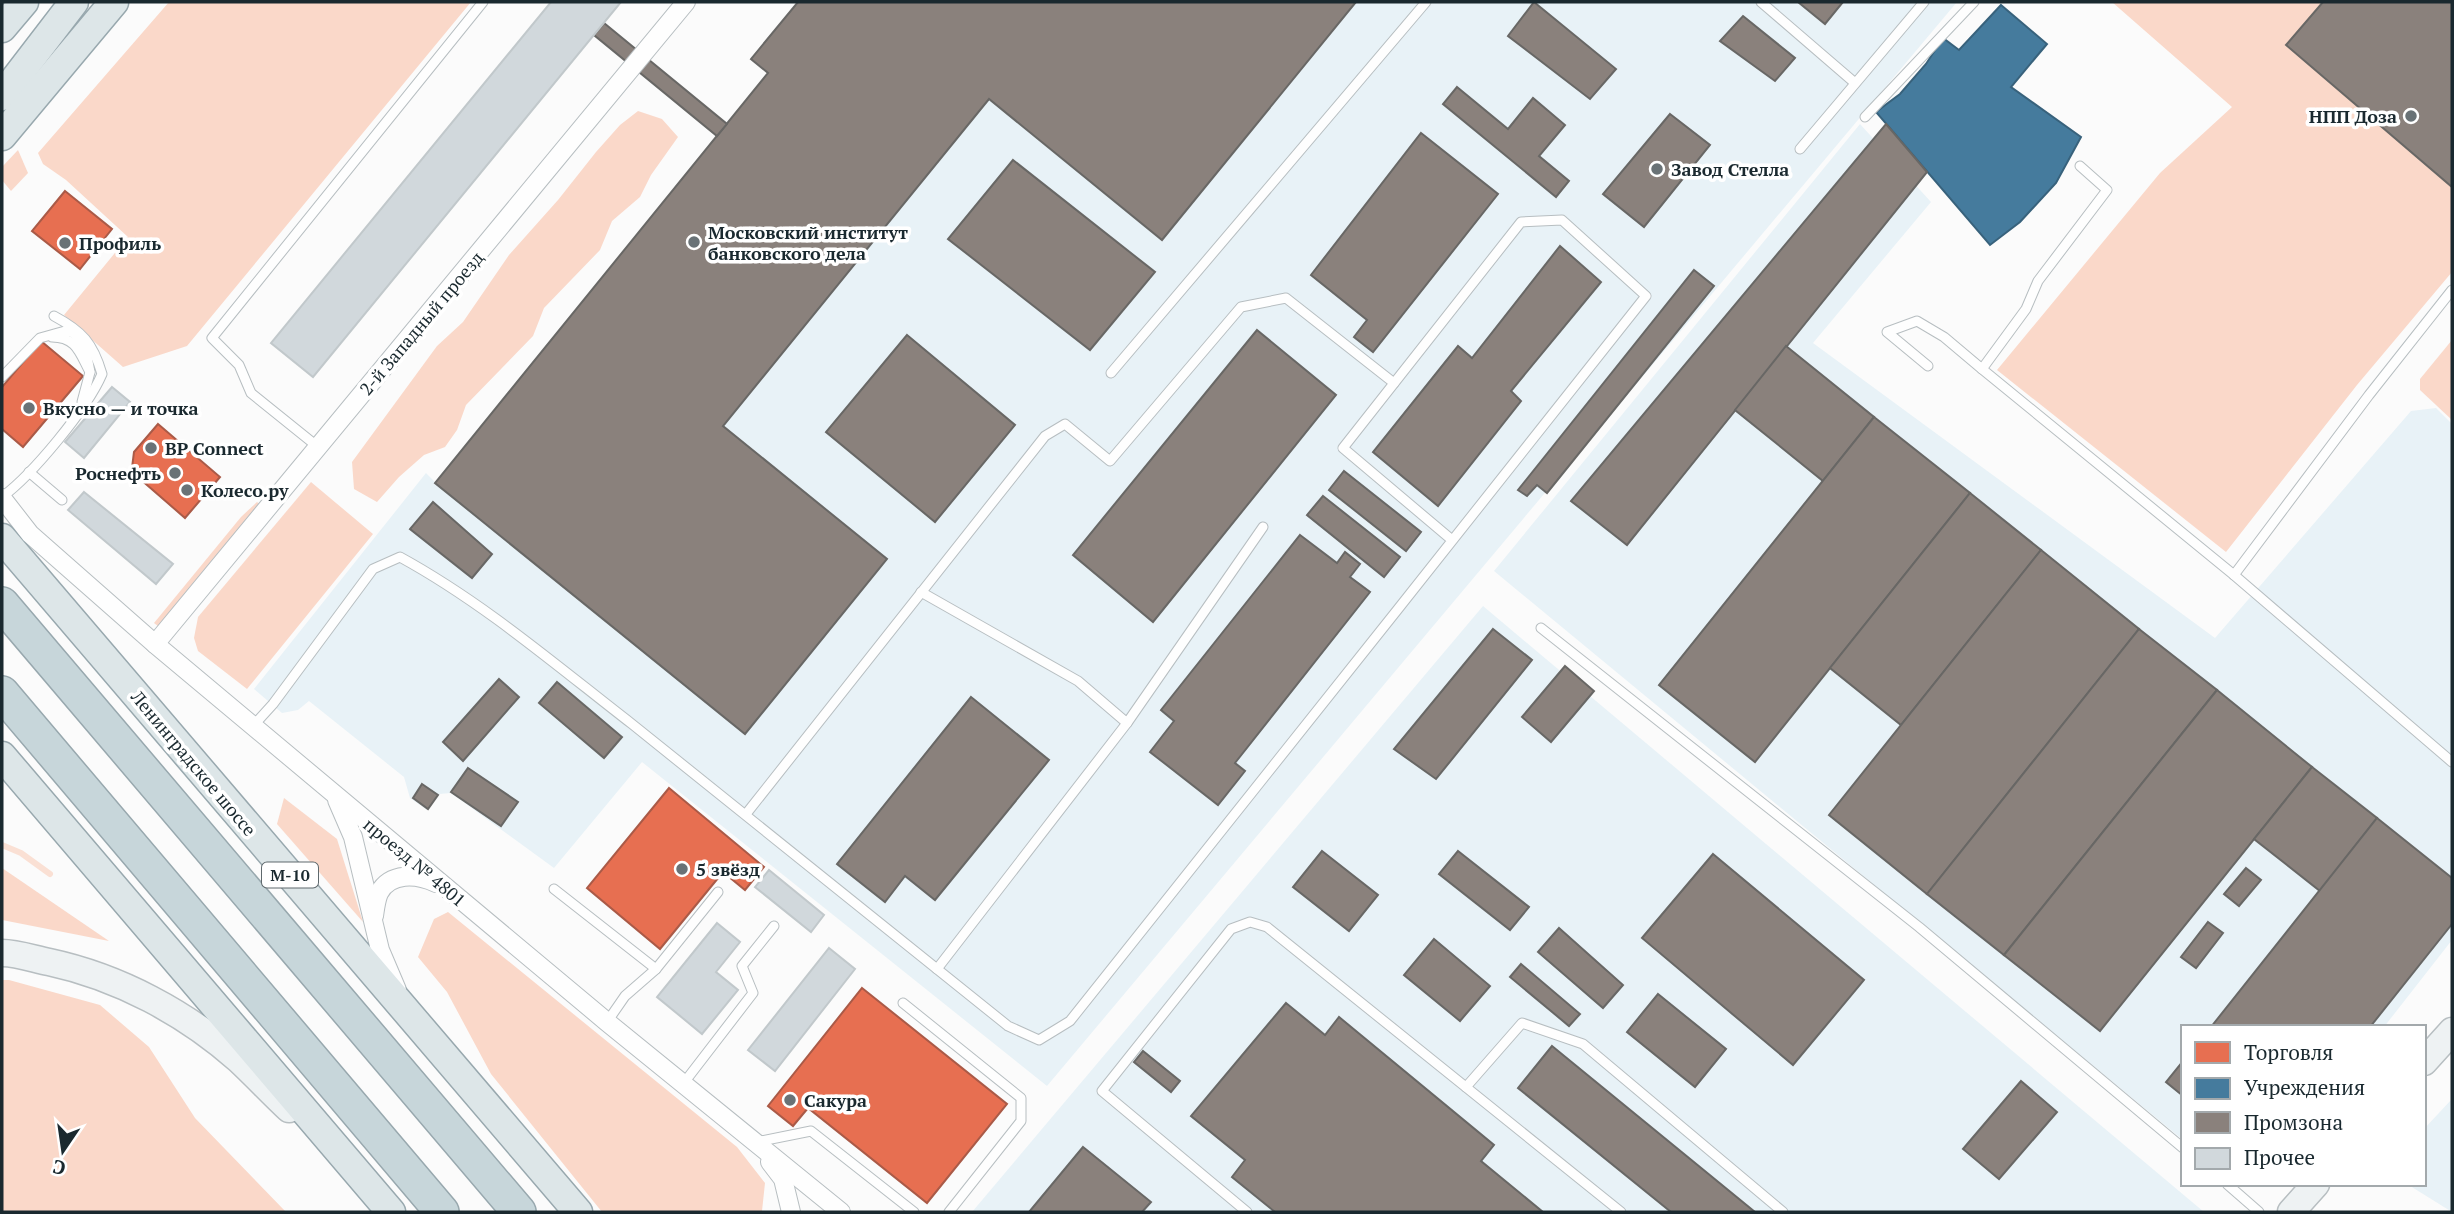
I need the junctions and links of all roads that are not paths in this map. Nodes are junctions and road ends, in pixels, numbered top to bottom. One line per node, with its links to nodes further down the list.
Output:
1 (24, 2): 10 (main road)
2 (74, 2): 12 (main road)
3 (114, 2): 14 (main road)
4 (483, 2): 25 (lane)
5 (686, 2): 25 (street, 2-й Западный проезд)
6 (1426, 2): 21 (lane)
7 (1761, 2): 11 (lane)
8 (1924, 2): 11 (lane)
9 (1974, 2): 13 (lane)
10 (2, 28)
11 (1856, 83): 15 (lane)
12 (2, 96)
13 (1864, 117)
14 (2, 136)
15 (1800, 149)
16 (2080, 166): 20 (lane)
17 (2452, 290): 32 (lane)
18 (54, 316): 24 (lane)
19 (1928, 366): 20 (lane)
20 (1982, 369): 32 (lane)
21 (1111, 373)
22 (2, 377): 24 (lane)
23 (1394, 383): 31 (lane); 31 (lane); 33 (lane)
24 (79, 413): 26 (lane)
25 (317, 447): 36 (street, 2-й Западный проезд)
26 (29, 472): 27 (lane); 28 (lane)
27 (2, 498): 36 (street, проезд № 4801)
28 (62, 500)
29 (1263, 527): 38 (lane)
30 (2, 537): 53 (main road, Ленинградское шоссе / М-10)
31 (1452, 540): 51 (lane)
32 (2234, 575): 41 (lane)
33 (921, 592): 38 (lane); 43 (lane)
34 (2, 604): 67 (highway, М-10)
35 (1541, 628): 60 (lane)
36 (155, 644): 39 (street, проезд № 4801)
37 (2, 693): 66 (highway)
38 (1127, 723): 51 (lane)
39 (253, 726): 42 (street, проезд № 4801); 43 (lane)
40 (2, 757): 63 (main road)
41 (2452, 762)
42 (334, 795): 45 (street, проезд № 4801); 47 (street)
43 (746, 814): 51 (lane)
44 (554, 889): 50 (lane)
45 (450, 891): 47 (street); 54 (street, проезд № 4801)
46 (718, 892): 50 (lane)
47 (373, 919): 53 (street)
48 (774, 926): 57 (lane)
49 (2, 953): 63 (street)
50 (656, 969): 54 (lane)
51 (937, 969)
52 (904, 1003): 71 (lane)
53 (406, 1012): 68 (main road, Ленинградское шоссе / М-10)
54 (607, 1022): 57 (street, проезд № 4801)
55 (2452, 1031): 56 (street)
56 (2426, 1060)
57 (683, 1084): 59 (street, проезд № 4801)
58 (1466, 1087): 72 (lane); 73 (lane); 74 (lane)
59 (755, 1142): 64 (lane); 69 (street); 70 (street, проезд № 4801)
60 (2181, 1145)
61 (2229, 1186): 75 (lane)
62 (2314, 1186): 76 (street)
63 (371, 1189): 65 (main road)
64 (911, 1211)
65 (391, 1212)
66 (442, 1212)
67 (519, 1212)
68 (578, 1212)
69 (791, 1212)
70 (841, 1212)
71 (949, 1212)
72 (1247, 1212)
73 (1621, 1212)
74 (1783, 1212)
75 (2259, 1212)
76 (2291, 1212)

